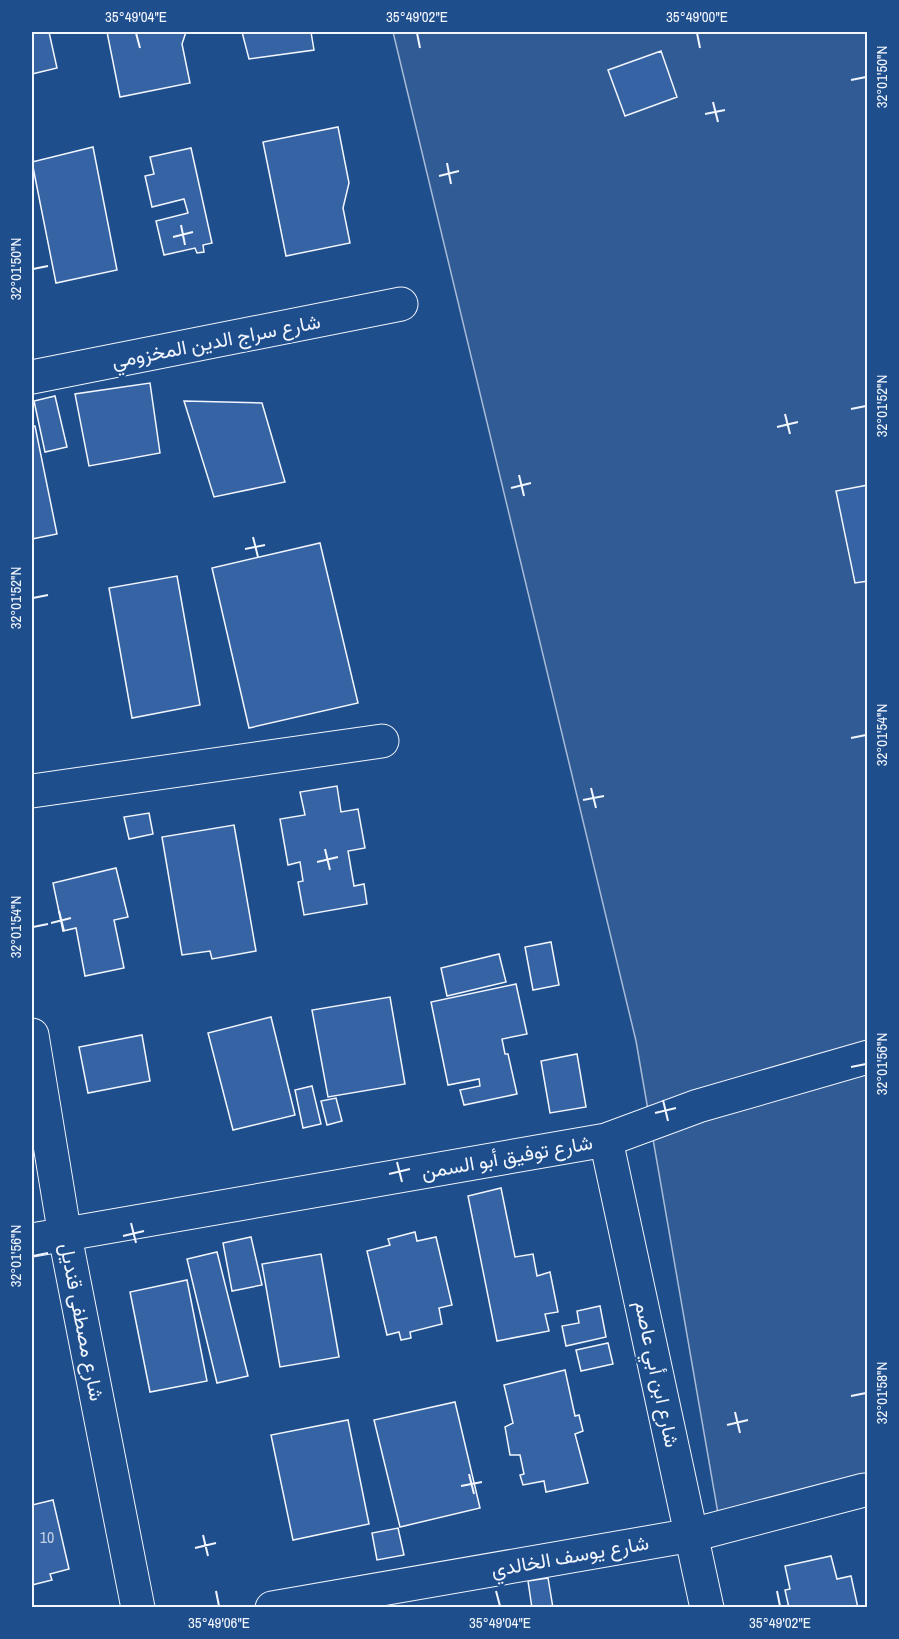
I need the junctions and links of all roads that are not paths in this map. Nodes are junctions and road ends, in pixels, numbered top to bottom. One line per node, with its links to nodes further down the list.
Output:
1 (401, 304): 2 (street, شارع سراج الدين المخزومي)
2 (32, 377)
3 (382, 741): 4 (street)
4 (32, 790)
5 (32, 1035): 8 (street, شارع مصطفى قنديل)
6 (867, 1057): 7 (street, شارع توفيق أبو السمن)
7 (606, 1140): 8 (street, شارع توفيق أبو السمن); 11 (street, شارع ابن أبي عاصم)
8 (65, 1236): 9 (street, شارع توفيق أبو السمن); 12 (street, شارع مصطفى قنديل)
9 (32, 1240)
10 (864, 1490): 11 (street, شارع يوسف الخالدي)
11 (692, 1535): 13 (street, شارع يوسف الخالدي); 14 (street, شارع ابن أبي عاصم)
12 (138, 1608)
13 (272, 1608)
14 (707, 1608)

